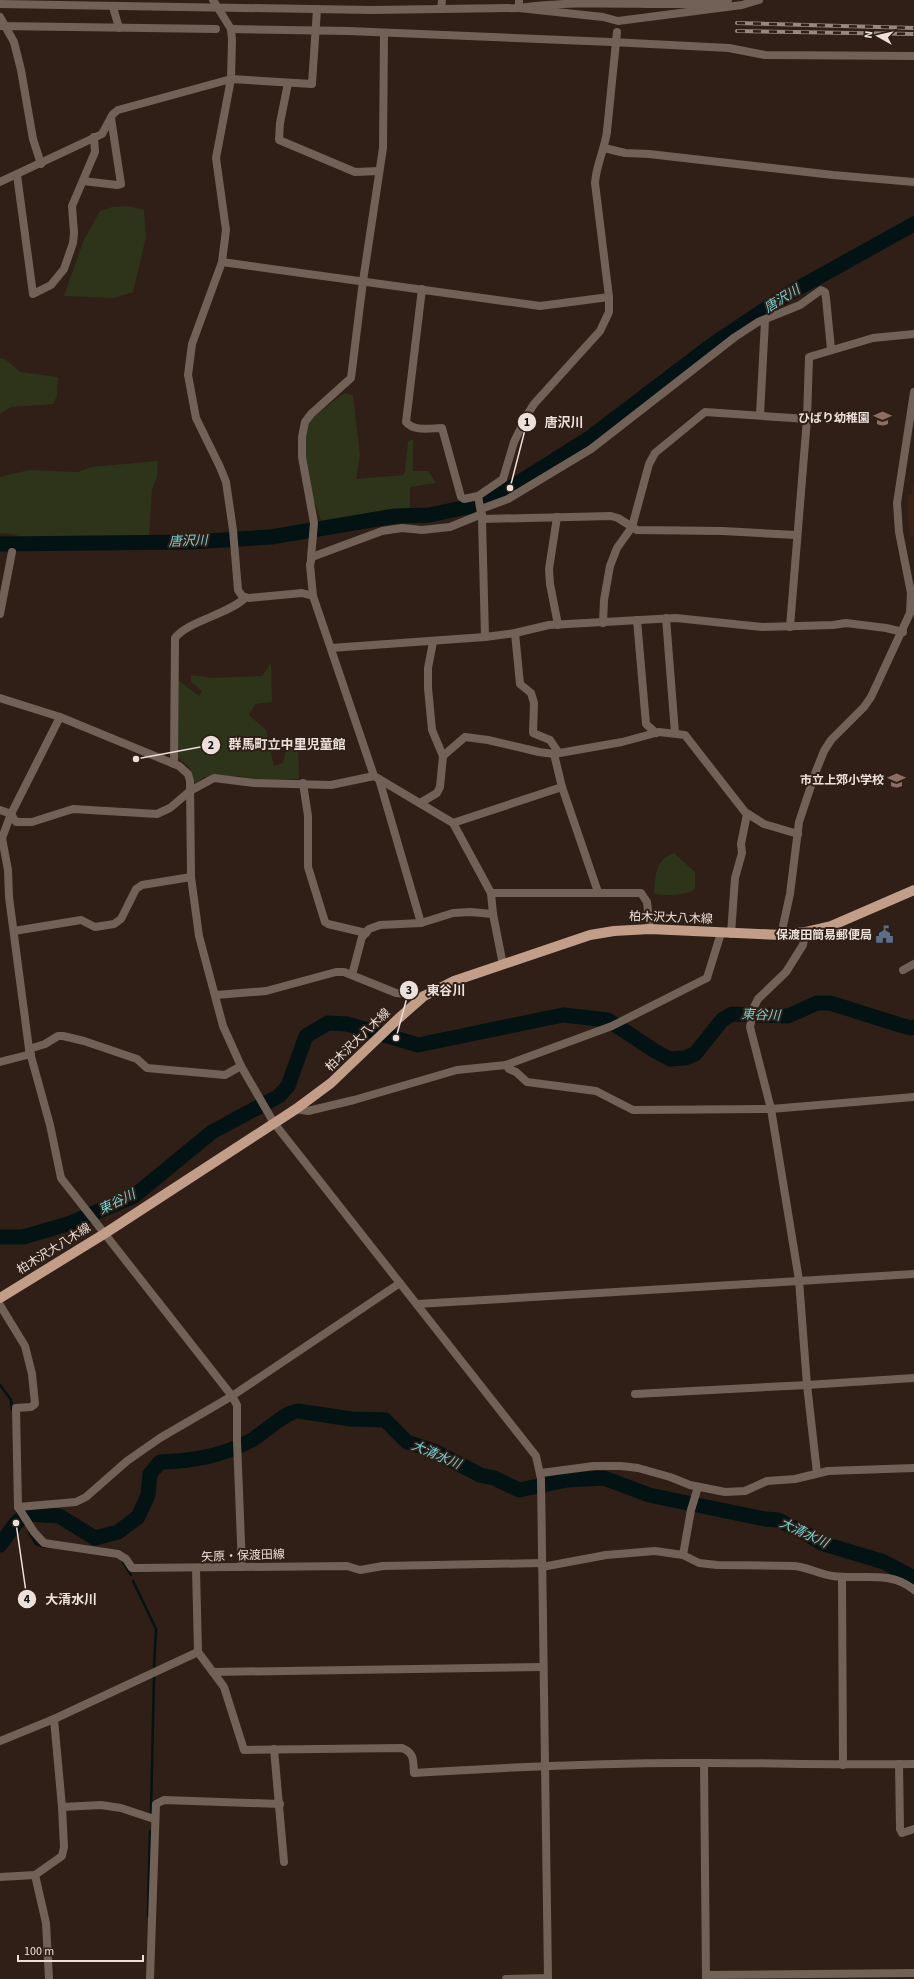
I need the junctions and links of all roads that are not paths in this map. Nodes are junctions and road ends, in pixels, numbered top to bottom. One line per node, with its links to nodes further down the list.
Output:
1 (214, 0): 8 (street)
2 (442, 0): 10 (street)
3 (728, 0): 6 (street)
4 (759, 0): 12 (street)
5 (0, 4): 7 (street)
6 (519, 4): 10 (street); 12 (street)
7 (113, 7): 8 (street); 14 (street)
8 (219, 8): 9 (street); 16 (street)
9 (317, 9): 10 (street); 17 (street)
10 (441, 9)
11 (0, 17): 13 (street)
12 (618, 21): 24 (street, bridge)
13 (2, 26): 14 (street); 25 (street)
14 (120, 28): 15 (street)
15 (216, 29)
16 (231, 29): 17 (street); 20 (street)
17 (317, 31): 18 (street); 21 (street)
18 (384, 34): 19 (street); 26 (street)
19 (914, 56)
20 (231, 79): 21 (street); 22 (street); 31 (street)
21 (288, 83): 26 (street)
22 (111, 118): 23 (street); 28 (street)
23 (94, 137): 25 (street); 28 (street)
24 (604, 148): 30 (street); 34 (street)
25 (41, 164): 27 (street)
26 (379, 171): 32 (street)
27 (17, 175): 28 (street); 29 (street)
28 (83, 181)
29 (0, 182)
30 (914, 182)
31 (222, 262): 32 (street); 50 (street)
32 (363, 281): 33 (street); 47 (street)
33 (422, 289): 34 (street); 41 (street)
34 (609, 297): 41 (street)
35 (765, 321): 37 (street); 39 (street); 42 (street)
36 (914, 334): 37 (street)
37 (831, 349): 40 (street)
38 (914, 392): 48 (street)
39 (760, 415): 40 (street); 44 (street)
40 (807, 419): 45 (street)
41 (478, 496): 42 (street)
42 (481, 513): 43 (street); 47 (street); 59 (street)
43 (557, 516): 44 (street); 55 (street)
44 (632, 527): 45 (street); 54 (street)
45 (796, 535): 56 (street)
46 (12, 552): 51 (street)
47 (311, 558): 49 (street)
48 (912, 583): 57 (street)
49 (312, 596): 50 (street); 61 (street)
50 (245, 598): 68 (street)
51 (0, 614)
52 (666, 618): 53 (street); 56 (street); 65 (street)
53 (637, 620): 54 (street); 64 (street)
54 (603, 623): 55 (street)
55 (558, 624): 58 (street)
56 (790, 627): 57 (street)
57 (902, 632): 78 (street)
58 (515, 633): 59 (street); 66 (street)
59 (485, 637): 60 (street)
60 (432, 642): 61 (street); 67 (street)
61 (331, 648): 69 (street)
62 (0, 698): 63 (street)
63 (60, 717): 68 (street); 75 (street)
64 (656, 733): 65 (street); 66 (street)
65 (675, 733): 76 (street)
66 (556, 753): 67 (street); 71 (street)
67 (443, 756): 73 (street)
68 (174, 764): 72 (street)
69 (377, 777): 70 (street); 73 (street); 84 (street)
70 (303, 783): 72 (street); 88 (street)
71 (562, 787): 77 (street); 81 (street)
72 (190, 791): 75 (street); 79 (street)
73 (420, 804): 77 (street)
74 (0, 810): 75 (street)
75 (11, 814): 86 (street)
76 (747, 814): 78 (street); 90 (street)
77 (454, 823): 82 (street)
78 (798, 834): 91 (street)
79 (191, 877): 86 (street); 96 (street)
80 (914, 890): 87 (main road, 柏木沢大八木線)
81 (598, 892): 82 (street); 85 (street)
82 (491, 893): 83 (street)
83 (493, 914): 84 (street); 93 (street)
84 (421, 923): 88 (street)
85 (650, 929): 89 (main road, 柏木沢大八木線); 93 (main road, 柏木沢大八木線)
86 (14, 931): 98 (street)
87 (805, 932): 91 (main road, 柏木沢大八木線); 103 (street)
88 (366, 933): 95 (street)
89 (720, 933): 90 (main road, 柏木沢大八木線); 100 (street)
90 (731, 934): 91 (main road, 柏木沢大八木線)
91 (781, 935)
92 (914, 964): 94 (street)
93 (503, 965): 97 (main road, 柏木沢大八木線)
94 (903, 970)
95 (352, 975): 96 (street); 97 (street)
96 (216, 995): 101 (street)
97 (424, 996): 104 (main road, 柏木沢大八木線)
98 (30, 1051): 99 (street); 101 (street); 106 (street)
99 (0, 1062)
100 (506, 1065): 103 (street); 104 (street)
101 (241, 1066): 105 (street)
102 (914, 1097): 103 (street)
103 (771, 1108): 108 (street)
104 (296, 1109): 105 (main road, 柏木沢大八木線)
105 (274, 1123): 106 (main road, 柏木沢大八木線); 109 (street)
106 (104, 1234): 110 (main road, 柏木沢大八木線); 116 (street)
107 (914, 1274): 108 (street)
108 (800, 1280): 111 (street); 114 (street)
109 (400, 1283): 111 (street); 116 (street)
110 (0, 1298)
111 (417, 1304): 119 (street)
112 (0, 1305): 121 (street)
113 (914, 1378): 114 (street)
114 (807, 1385): 115 (street); 118 (street)
115 (635, 1394)
116 (232, 1396): 121 (street); 124 (street)
117 (914, 1468): 118 (street)
118 (817, 1473): 120 (street)
119 (541, 1476): 120 (street); 123 (street)
120 (698, 1487): 122 (street)
121 (19, 1509): 125 (street)
122 (683, 1556): 123 (street, 矢原・保渡田線); 126 (street, 矢原・保渡田線)
123 (542, 1565): 124 (street, 矢原・保渡田線); 129 (street)
124 (242, 1567): 125 (street, 矢原・保渡田線)
125 (196, 1568): 128 (street, 矢原・保渡田線)
126 (842, 1577): 127 (street, 矢原・保渡田線); 138 (street)
127 (914, 1590)
128 (198, 1652): 130 (street); 131 (street)
129 (543, 1667): 130 (street); 137 (street)
130 (213, 1672): 133 (street)
131 (54, 1719): 132 (street); 140 (street)
132 (0, 1741)
133 (274, 1749): 137 (street); 139 (street)
134 (704, 1762): 137 (street); 138 (street); 147 (street)
135 (899, 1764): 136 (street); 138 (street); 142 (street)
136 (914, 1764)
137 (545, 1765): 151 (street)
138 (843, 1765)
139 (280, 1804): 141 (street); 143 (street)
140 (62, 1807): 141 (street); 144 (street)
141 (154, 1820): 149 (street)
142 (914, 1829)
143 (284, 1862)
144 (35, 1875): 145 (street); 148 (street)
145 (0, 1877)
146 (914, 1973): 147 (street)
147 (706, 1977)
148 (49, 1979)
149 (150, 1979)
150 (506, 1979): 151 (street)
151 (548, 1979)

